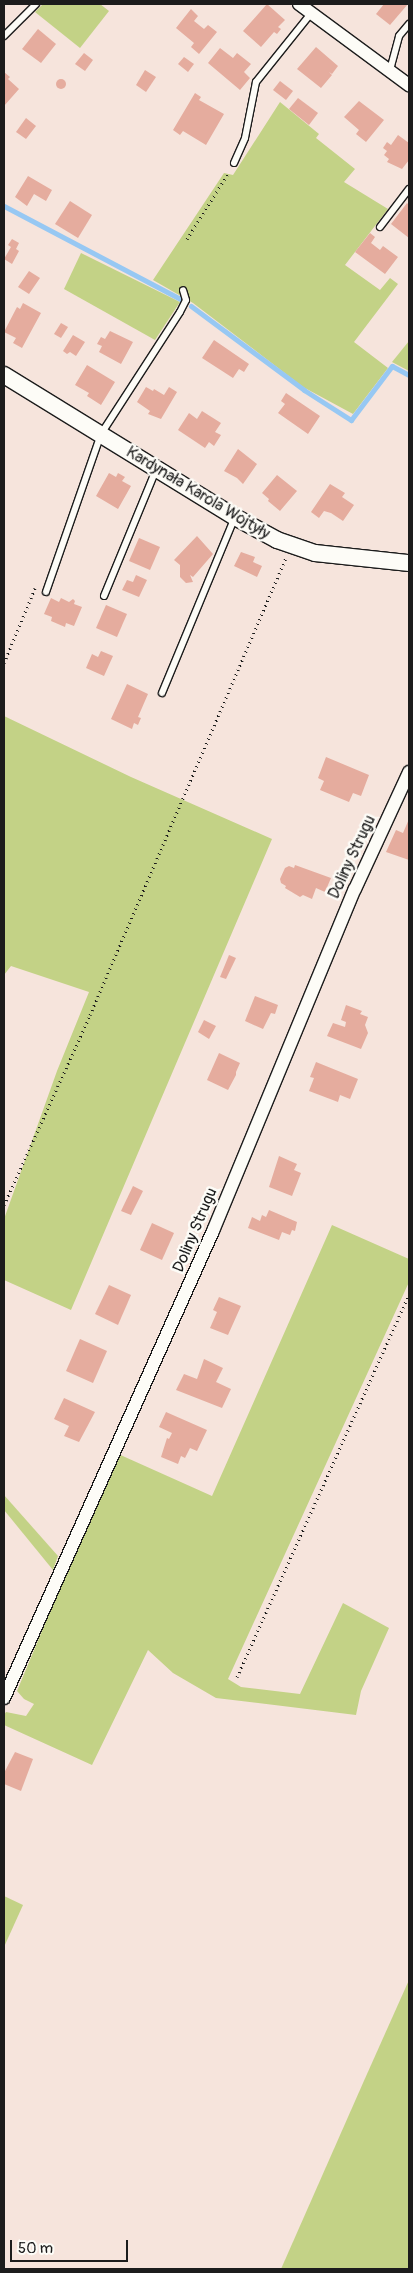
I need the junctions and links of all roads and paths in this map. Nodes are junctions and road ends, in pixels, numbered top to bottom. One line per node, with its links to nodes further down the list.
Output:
1 (36, 4): 5 (lane)
2 (299, 4): 3 (street)
3 (312, 12): 6 (street); 8 (lane)
4 (409, 24): 6 (lane)
5 (4, 36)
6 (390, 70): 7 (street)
7 (409, 85)
8 (234, 163): 11 (path)
9 (409, 189): 10 (lane)
10 (380, 227)
11 (187, 239)
12 (183, 290): 14 (lane)
13 (4, 375): 14 (street, Kardynała Karola Wojtyły)
14 (101, 434): 15 (street, Kardynała Karola Wojtyły); 19 (lane)
15 (157, 469): 16 (street, Kardynała Karola Wojtyły); 20 (lane)
16 (235, 517): 17 (street, Kardynała Karola Wojtyły); 21 (lane)
17 (291, 546): 18 (street, Kardynała Karola Wojtyły); 23 (path)
18 (409, 563)
19 (46, 592)
20 (104, 596)
21 (162, 693)
22 (409, 772): 26 (street, Doliny Strugu)
23 (4, 1205)
24 (409, 1295): 25 (path)
25 (237, 1677)
26 (4, 1698)

